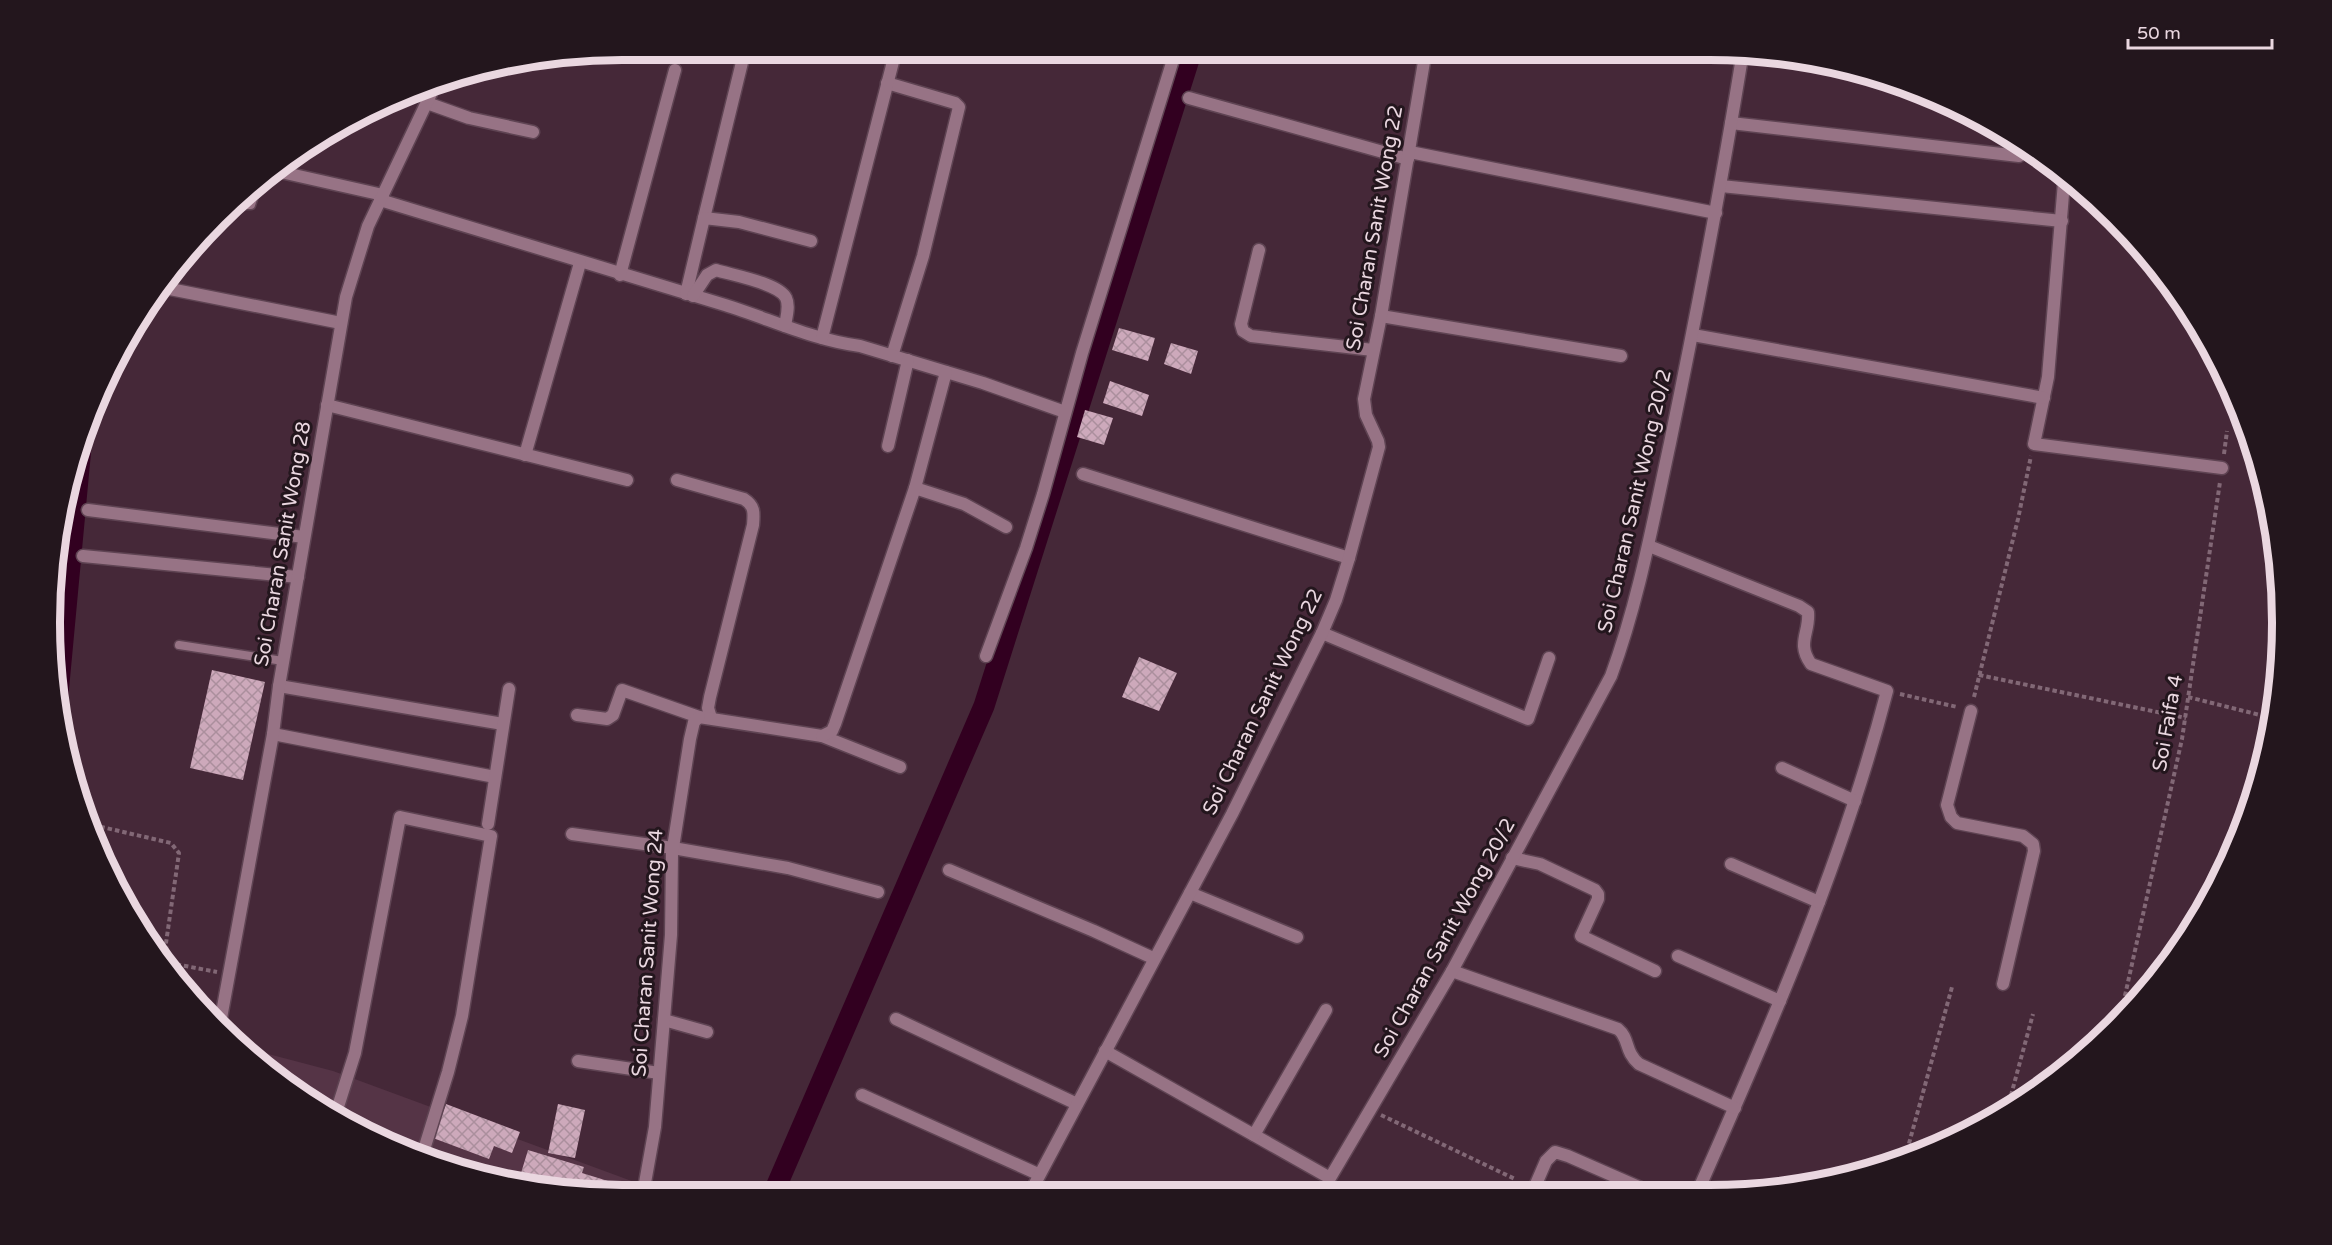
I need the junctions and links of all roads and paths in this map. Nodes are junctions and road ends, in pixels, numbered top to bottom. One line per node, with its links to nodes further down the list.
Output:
1 (743, 60): 20 (street)
2 (893, 60): 7 (street)
3 (1173, 60): 40 (street)
4 (1424, 60): 13 (street, Soi Charan Sanit Wong 22)
5 (1741, 61): 11 (street, Soi Charan Sanit Wong 20/2)
6 (675, 70): 25 (street)
7 (887, 83): 32 (street); 34 (street)
8 (431, 94): 10 (street, Soi Charan Sanit Wong 28)
9 (1189, 98): 13 (street)
10 (427, 103): 12 (street); 18 (street, Soi Charan Sanit Wong 28)
11 (1731, 123): 14 (street); 16 (street, Soi Charan Sanit Wong 20/2)
12 (533, 132)
13 (1409, 156): 19 (street); 28 (street, Soi Charan Sanit Wong 22)
14 (2019, 156)
15 (284, 173): 18 (street)
16 (1721, 186): 19 (street, Soi Charan Sanit Wong 20/2); 21 (street)
17 (2064, 186): 21 (street)
18 (381, 198): 24 (street); 29 (street, Soi Charan Sanit Wong 28)
19 (1716, 213): 31 (street, Soi Charan Sanit Wong 20/2)
20 (704, 218): 22 (street); 27 (street)
21 (2062, 221): 38 (street)
22 (811, 241)
23 (1259, 250): 33 (street)
24 (580, 263): 25 (street); 44 (street)
25 (620, 275): 27 (street)
26 (170, 289): 29 (street)
27 (690, 295): 30 (street); 30 (street)
28 (1381, 316): 33 (street, Soi Charan Sanit Wong 22); 35 (street)
29 (341, 323): 39 (street, Soi Charan Sanit Wong 28)
30 (785, 326): 32 (street)
31 (1693, 335): 38 (street); 53 (street, Soi Charan Sanit Wong 20/2)
32 (822, 338): 34 (street)
33 (1373, 350): 55 (street, Soi Charan Sanit Wong 22)
34 (892, 356): 36 (street)
35 (1621, 356)
36 (908, 360): 37 (street); 43 (street)
37 (946, 372): 40 (street); 49 (street)
38 (2044, 398): 42 (street)
39 (327, 405): 44 (street); 52 (street, Soi Charan Sanit Wong 28)
40 (1065, 412): 59 (street)
41 (2227, 431): 45 (path, Soi Faifa 4)
42 (2034, 444): 45 (street); 62 (path)
43 (888, 446)
44 (525, 455): 47 (street)
45 (2222, 468): 66 (path, Soi Faifa 4)
46 (1083, 474): 55 (street)
47 (627, 480)
48 (677, 480): 70 (street, Soi Charan Sanit Wong 24)
49 (915, 488): 51 (street); 74 (street)
50 (88, 510): 52 (street)
51 (1006, 527)
52 (304, 537): 56 (street, Soi Charan Sanit Wong 28)
53 (1649, 546): 65 (street); 83 (street, Soi Charan Sanit Wong 20/2)
54 (83, 556): 56 (street)
55 (1348, 558): 57 (street, Soi Charan Sanit Wong 22)
56 (298, 577): 61 (street, Soi Charan Sanit Wong 28)
57 (1323, 633): 60 (street); 87 (street, Soi Charan Sanit Wong 22)
58 (179, 645): 61 (lane)
59 (986, 656)
60 (1549, 658)
61 (283, 661): 63 (street, Soi Charan Sanit Wong 28)
62 (1979, 675): 67 (path); 71 (path)
63 (279, 686): 72 (street); 73 (street, Soi Charan Sanit Wong 28)
64 (508, 689): 72 (street)
65 (1887, 691): 67 (path); 78 (street)
66 (2188, 698): 69 (path); 71 (path, Soi Faifa 4)
67 (1971, 711): 97 (street)
68 (577, 715): 70 (street)
69 (2264, 716)
70 (705, 717): 74 (street); 82 (street, Soi Charan Sanit Wong 24)
71 (2186, 718): 100 (path, Soi Faifa 4)
72 (503, 724): 77 (street)
73 (273, 734): 77 (street); 96 (street, Soi Charan Sanit Wong 28)
74 (822, 736): 75 (street)
75 (900, 767)
76 (1782, 768): 78 (street)
77 (495, 777): 79 (street)
78 (1855, 801): 88 (street)
79 (488, 824)
80 (99, 826): 90 (path)
81 (572, 834): 82 (street)
82 (673, 848): 86 (street); 105 (street, Soi Charan Sanit Wong 24)
83 (1512, 858): 94 (street, Soi Charan Sanit Wong 20/2); 95 (street)
84 (1731, 864): 88 (street)
85 (949, 870): 92 (street)
86 (878, 892)
87 (1190, 893): 89 (street); 92 (street, Soi Charan Sanit Wong 22)
88 (1819, 902): 99 (street)
89 (1297, 936)
90 (167, 952)
91 (1678, 956): 99 (street)
92 (1153, 958): 107 (street, Soi Charan Sanit Wong 22)
93 (175, 964): 96 (path)
94 (1452, 971): 114 (street); 115 (street, Soi Charan Sanit Wong 20/2)
95 (1655, 971)
96 (229, 974): 103 (street, Soi Charan Sanit Wong 28)
97 (2003, 984)
98 (1952, 987): 118 (path)
99 (1780, 1001): 114 (street)
100 (2123, 1002)
101 (1326, 1010): 116 (street)
102 (2033, 1014): 111 (path)
103 (221, 1016)
104 (896, 1019): 112 (street)
105 (664, 1020): 106 (street); 109 (street, Soi Charan Sanit Wong 24)
106 (707, 1032)
107 (1105, 1051): 112 (street, Soi Charan Sanit Wong 22); 116 (street)
108 (578, 1061): 109 (street)
109 (659, 1074): 121 (street, Soi Charan Sanit Wong 24)
110 (861, 1095): 119 (street)
111 (2010, 1097)
112 (1077, 1104): 119 (street, Soi Charan Sanit Wong 22)
113 (338, 1108): 117 (street)
114 (1735, 1108): 125 (street)
115 (1370, 1110): 116 (street, Soi Charan Sanit Wong 20/2); 120 (path)
116 (1254, 1136)
117 (424, 1148)
118 (1908, 1148)
119 (1038, 1174): 122 (street, Soi Charan Sanit Wong 22)
120 (1515, 1179)
121 (646, 1185)
122 (1033, 1185)
123 (1536, 1185): 124 (street)
124 (1634, 1185)
125 (1701, 1185)

